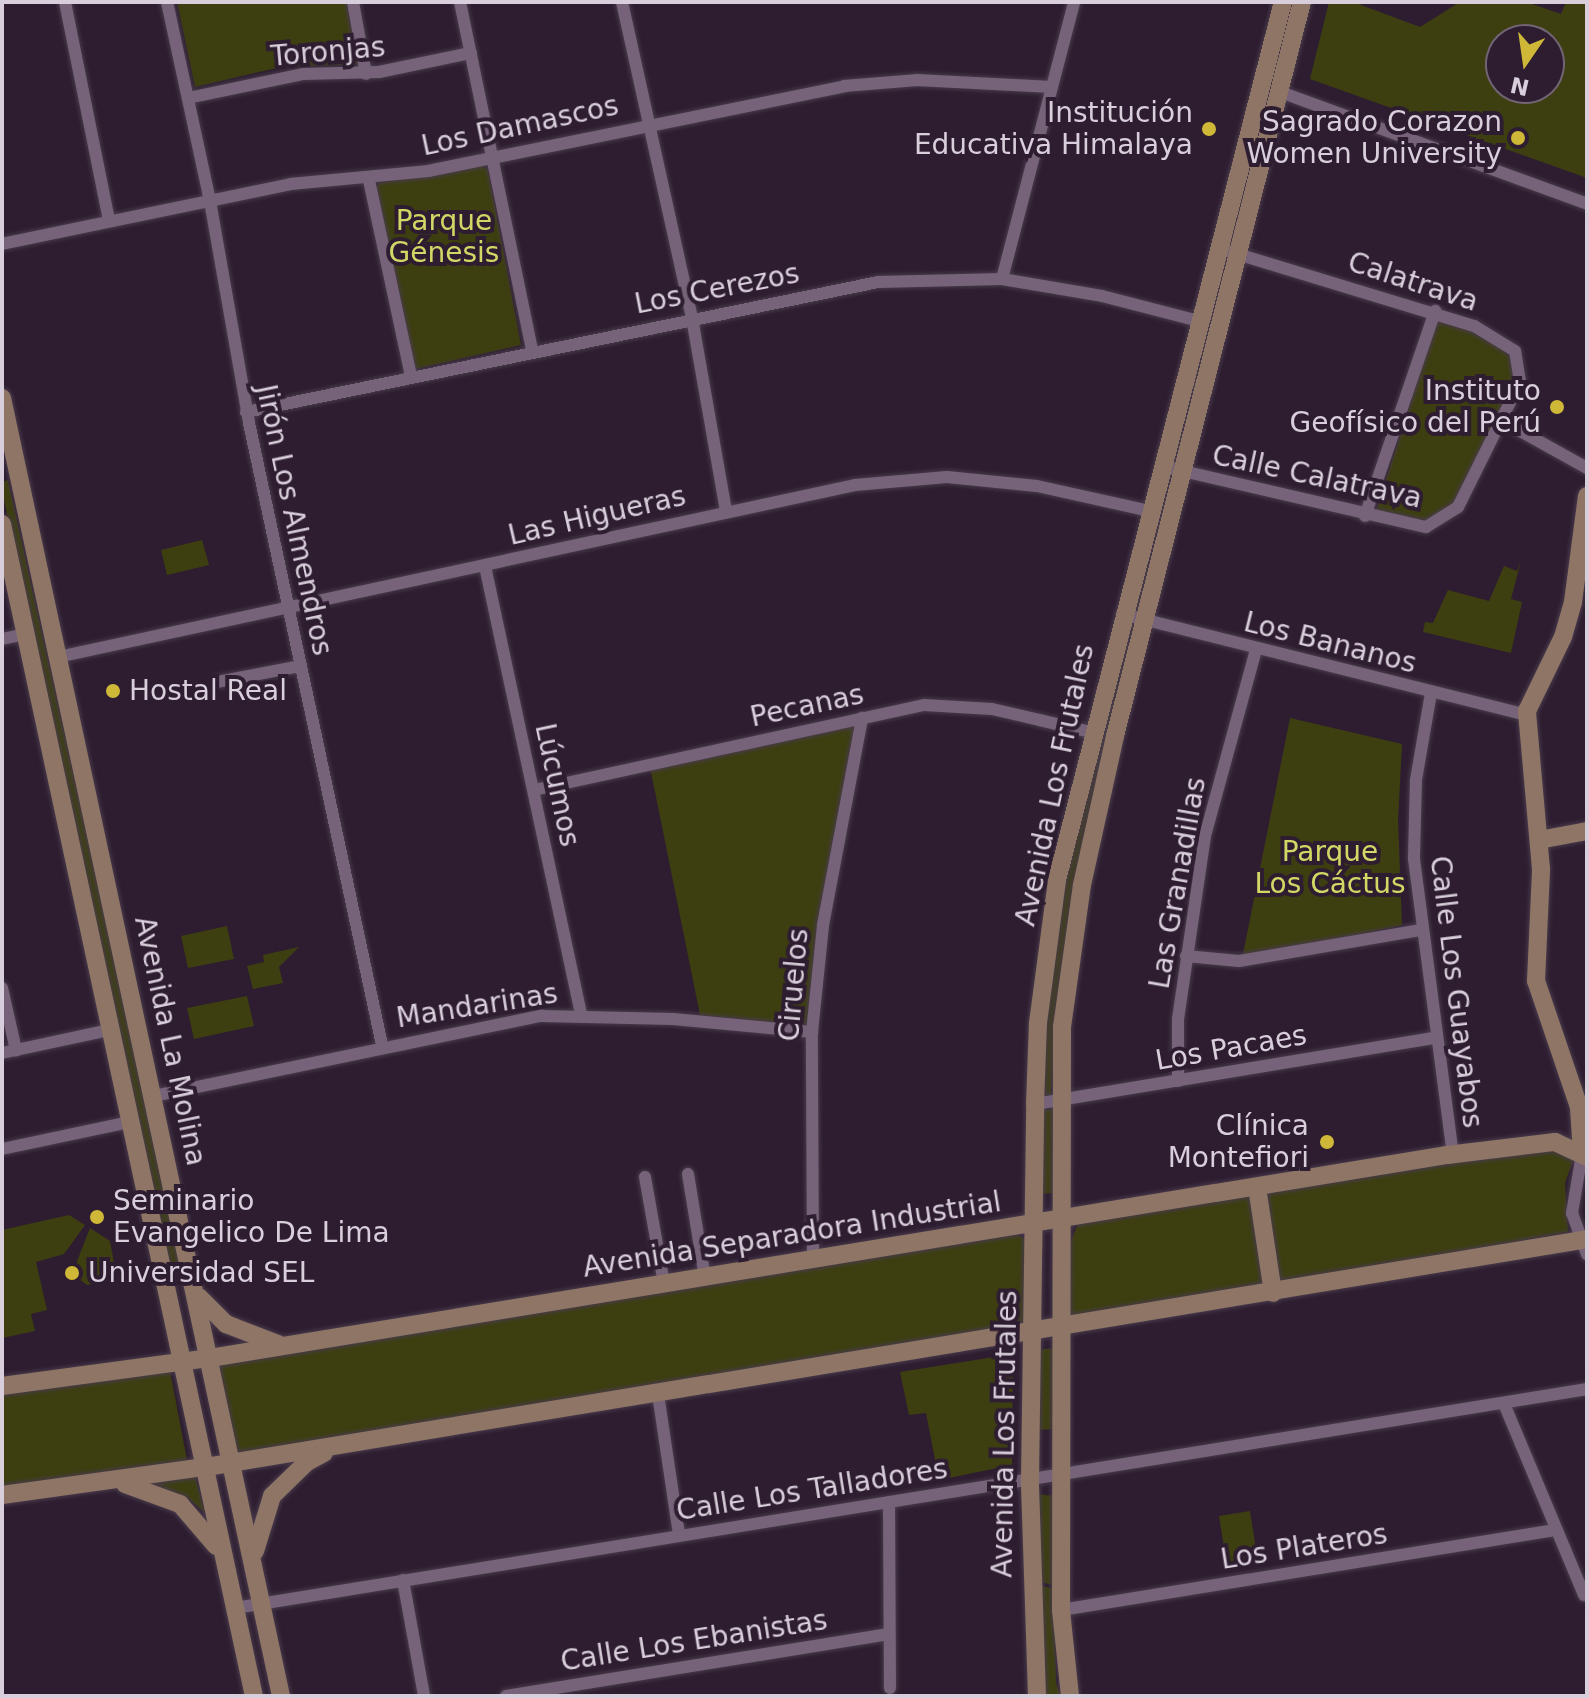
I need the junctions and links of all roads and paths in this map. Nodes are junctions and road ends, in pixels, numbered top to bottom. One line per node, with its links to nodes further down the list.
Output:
1 (65, 2): 19 (street)
2 (167, 2): 13 (street, Jirón Los Almendros)
3 (353, 2): 10 (street)
4 (460, 2): 9 (street)
5 (622, 2): 14 (street)
6 (1074, 2): 11 (street)
7 (1283, 2): 21 (main road, Avenida Los Frutales)
8 (1302, 2): 12 (main road, Avenida Los Frutales)
9 (471, 53): 10 (street, Toronjas); 15 (street)
10 (366, 74): 13 (street, Toronjas)
11 (1051, 87): 14 (street, Los Damascos); 22 (street)
12 (1280, 92): 18 (street); 21 (main road, Avenida Los Frutales)
13 (188, 98): 17 (street, Jirón Los Almendros)
14 (648, 122): 15 (street, Los Damascos); 24 (street)
15 (491, 157): 16 (street, Los Damascos); 26 (street)
16 (369, 180): 17 (street, Los Damascos); 27 (street)
17 (210, 201): 19 (street, Los Damascos); 29 (street, Jirón Los Almendros)
18 (1587, 204)
19 (109, 220): 20 (street, Los Damascos)
20 (2, 244)
21 (1227, 251): 23 (street, Calatrava); 25 (main road, Avenida Los Frutales); 33 (main road, Avenida Los Frutales)
22 (1002, 279): 24 (street, Los Cerezos); 25 (street, Los Cerezos)
23 (1435, 311): 30 (street, Calatrava); 38 (street)
24 (692, 318): 26 (street, Los Cerezos); 36 (street)
25 (1199, 321): 31 (main road, Avenida Los Frutales)
26 (532, 351): 27 (street, Los Cerezos)
27 (411, 376): 29 (street, Los Cerezos)
28 (2, 399): 34 (main road, Avenida La Molina)
29 (246, 412): 41 (street, Jirón Los Almendros)
30 (1504, 422): 32 (street); 38 (street, Calle Calatrava)
31 (1161, 466): 33 (street, Calle Calatrava); 37 (main road, Avenida Los Frutales)
32 (1587, 468)
33 (1181, 471): 38 (street, Calle Calatrava); 43 (main road, Avenida Los Frutales)
34 (10, 474): 47 (main road, Avenida La Molina)
35 (1587, 496): 51 (main road)
36 (726, 511): 37 (street, Las Higueras); 40 (street, Las Higueras)
37 (1150, 511): 42 (main road, Avenida Los Frutales)
38 (1365, 516)
39 (3, 529): 44 (main road, Avenida La Molina)
40 (485, 566): 41 (street, Las Higueras); 54 (street, Lúcumos)
41 (288, 609): 47 (street, Las Higueras); 48 (street, Jirón Los Almendros)
42 (1122, 614): 43 (street, Los Bananos); 53 (main road, Avenida Los Frutales)
43 (1144, 620): 46 (street, Los Bananos); 69 (main road, Avenida Los Frutales)
44 (26, 634): 45 (street); 61 (main road, Avenida La Molina)
45 (2, 639)
46 (1256, 649): 50 (street, Los Bananos); 58 (street, Las Granadillas)
47 (58, 657): 68 (main road, Avenida La Molina)
48 (300, 666): 49 (street); 64 (street, Jirón Los Almendros)
49 (217, 682)
50 (1431, 693): 51 (street, Los Bananos); 57 (street, Calle Los Guayabos)
51 (1527, 715): 56 (main road)
52 (862, 718): 53 (street, Pecanas); 54 (street, Pecanas); 62 (street, Ciruelos)
53 (1091, 732): 70 (main road, Avenida Los Frutales)
54 (534, 790): 60 (street, Lúcumos)
55 (1587, 831): 56 (main road)
56 (1539, 840): 72 (main road)
57 (1421, 930): 58 (street); 63 (street, Calle Los Guayabos)
58 (1186, 956): 67 (street, Las Granadillas)
59 (2, 988): 65 (street)
60 (581, 1014): 62 (street, Mandarinas); 64 (street, Mandarinas)
61 (109, 1030): 65 (street); 71 (main road, Avenida La Molina)
62 (812, 1032): 82 (street, Ciruelos)
63 (1434, 1038): 67 (street, Los Pacaes); 74 (street, Calle Los Guayabos)
64 (382, 1045): 68 (street, Mandarinas)
65 (16, 1050): 66 (street)
66 (2, 1053)
67 (1178, 1081): 69 (street, Los Pacaes)
68 (154, 1096): 83 (main road, Avenida La Molina)
69 (1060, 1100): 70 (street, Los Pacaes); 78 (main road, Avenida Los Frutales)
70 (1035, 1104): 79 (main road, Avenida Los Frutales)
71 (130, 1122): 73 (street); 81 (main road, Avenida La Molina)
72 (1585, 1146): 74 (main road, Avenida Separadora Industrial); 80 (street)
73 (2, 1149)
74 (1453, 1155): 77 (main road, Avenida Separadora Industrial)
75 (688, 1174): 84 (street)
76 (645, 1177): 85 (street)
77 (1257, 1187): 78 (main road, Avenida Separadora Industrial); 86 (main road)
78 (1060, 1220): 79 (main road, Avenida Separadora Industrial); 88 (main road, Avenida Los Frutales)
79 (1035, 1225): 82 (main road, Avenida Separadora Industrial); 89 (main road, Avenida Los Frutales)
80 (1585, 1244): 86 (main road)
81 (158, 1251): 83 (main road); 92 (main road, Avenida La Molina)
82 (813, 1260): 84 (main road, Avenida Separadora Industrial)
83 (191, 1270): 87 (main road, Avenida La Molina)
84 (705, 1278): 85 (main road, Avenida Separadora Industrial)
85 (664, 1284): 90 (main road, Avenida Separadora Industrial)
86 (1273, 1293): 88 (main road)
87 (197, 1295): 90 (main road); 91 (main road, Avenida La Molina)
88 (1063, 1329): 89 (main road); 100 (main road, Avenida Los Frutales)
89 (1033, 1334): 95 (main road); 101 (main road, Avenida Los Frutales)
90 (284, 1345): 91 (main road, Avenida Separadora Industrial)
91 (210, 1358): 92 (main road, Avenida Separadora Industrial); 98 (main road, Avenida La Molina)
92 (182, 1363): 93 (main road, Avenida Separadora Industrial); 99 (main road, Avenida La Molina)
93 (2, 1386)
94 (1587, 1389): 96 (street, Calle Los Talladores)
95 (658, 1394): 97 (main road); 106 (street)
96 (1505, 1406): 100 (street, Calle Los Talladores); 105 (street)
97 (354, 1442): 98 (main road); 107 (main road)
98 (232, 1463): 99 (main road); 107 (main road, Avenida La Molina)
99 (204, 1468): 102 (main road); 108 (main road, Avenida La Molina)
100 (1060, 1475): 101 (street, Calle Los Talladores); 113 (main road, Avenida Los Frutales)
101 (1030, 1480): 104 (street, Calle Los Talladores); 120 (main road, Avenida Los Frutales)
102 (98, 1482): 103 (main road); 108 (main road)
103 (2, 1495)
104 (889, 1502): 106 (street, Calle Los Talladores); 114 (street)
105 (1554, 1530): 110 (street); 113 (street, Los Plateros)
106 (679, 1535): 109 (street, Calle Los Talladores)
107 (254, 1566): 111 (main road, Avenida La Molina)
108 (226, 1569): 112 (main road, Avenida La Molina)
109 (403, 1580): 111 (street, Calle Los Talladores); 118 (street)
110 (1584, 1595)
111 (261, 1603): 112 (street, Calle Los Talladores); 117 (main road, Avenida La Molina)
112 (235, 1608): 116 (main road, Avenida La Molina)
113 (1061, 1610): 121 (main road, Avenida Los Frutales)
114 (889, 1634): 115 (street); 119 (street, Calle Los Ebanistas)
115 (890, 1688)
116 (254, 1696)
117 (281, 1696)
118 (424, 1696)
119 (506, 1696)
120 (1037, 1696)
121 (1070, 1696)

